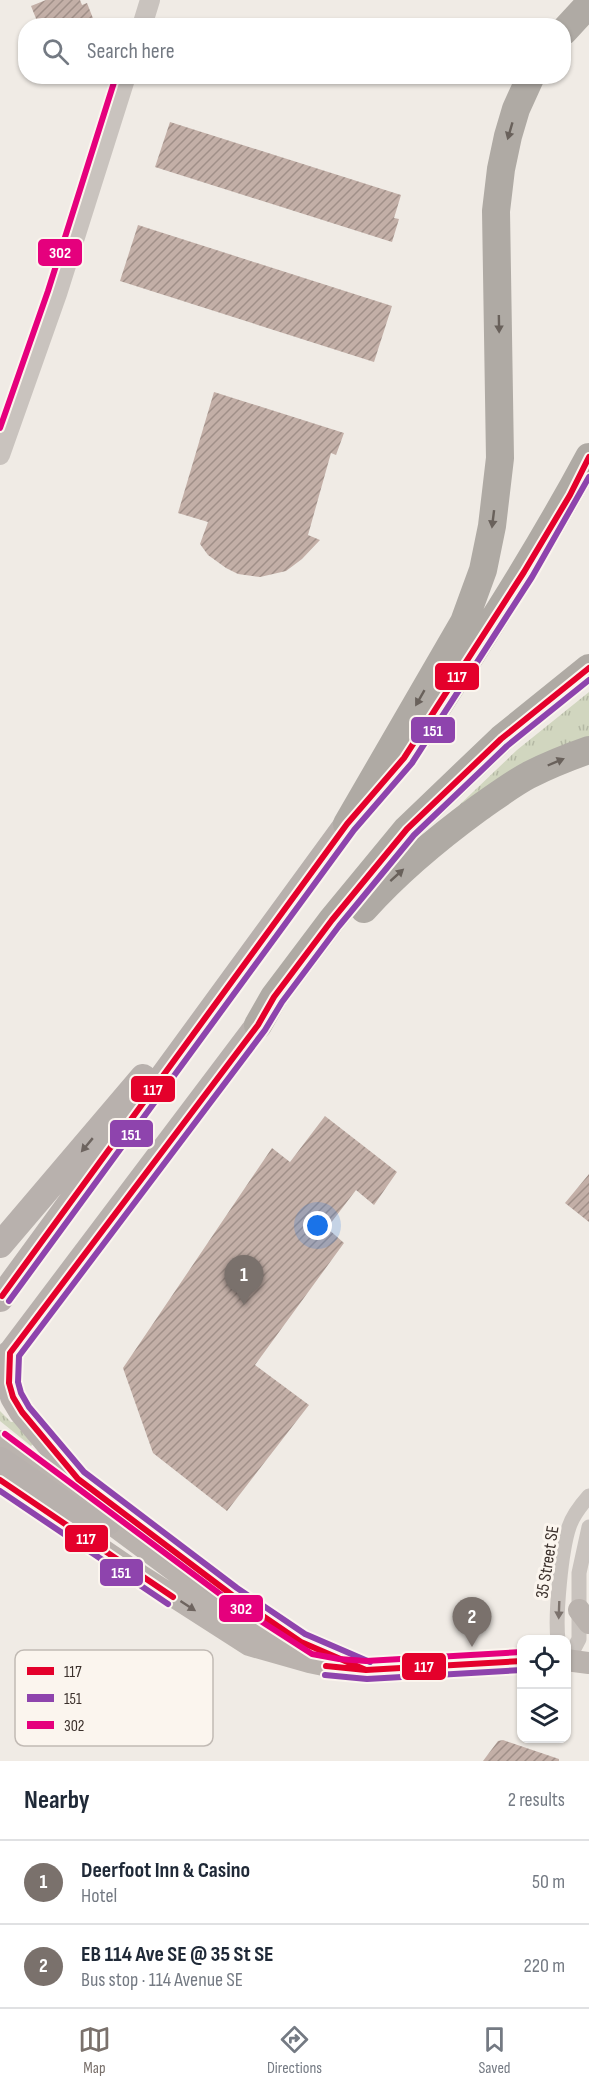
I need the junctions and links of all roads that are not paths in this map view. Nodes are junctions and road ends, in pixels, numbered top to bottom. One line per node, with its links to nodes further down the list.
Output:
1 (150, 0): 3 (street)
2 (589, 4): 4 (highway)
3 (144, 18)
4 (571, 23)
5 (123, 84): 7 (street)
6 (527, 84): 11 (highway, one-way to 11)
7 (0, 455)
8 (589, 457): 11 (highway)
9 (589, 669): 12 (highway)
10 (589, 750): 12 (highway, one-way to 10)
11 (347, 824): 13 (main road)
12 (258, 1025): 16 (main road)
13 (185, 1044): 14 (main road, one-way to 14); 15 (main road)
14 (0, 1245)
15 (0, 1299)
16 (5, 1360): 23 (main road)
17 (0, 1442): 21 (main road)
18 (0, 1460): 21 (main road)
19 (0, 1480): 28 (main road, one-way to 28)
20 (589, 1496): 25 (street, 35 Street SE, one-way to 25)
21 (108, 1522): 28 (main road)
22 (589, 1527): 24 (street, 35 Street SE)
23 (232, 1595): 29 (main road)
24 (584, 1617): 26 (street, 35 Street SE)
25 (558, 1635)
26 (573, 1660)
27 (517, 1661): 29 (main road)
28 (309, 1662): 29 (main road)
29 (366, 1670)

